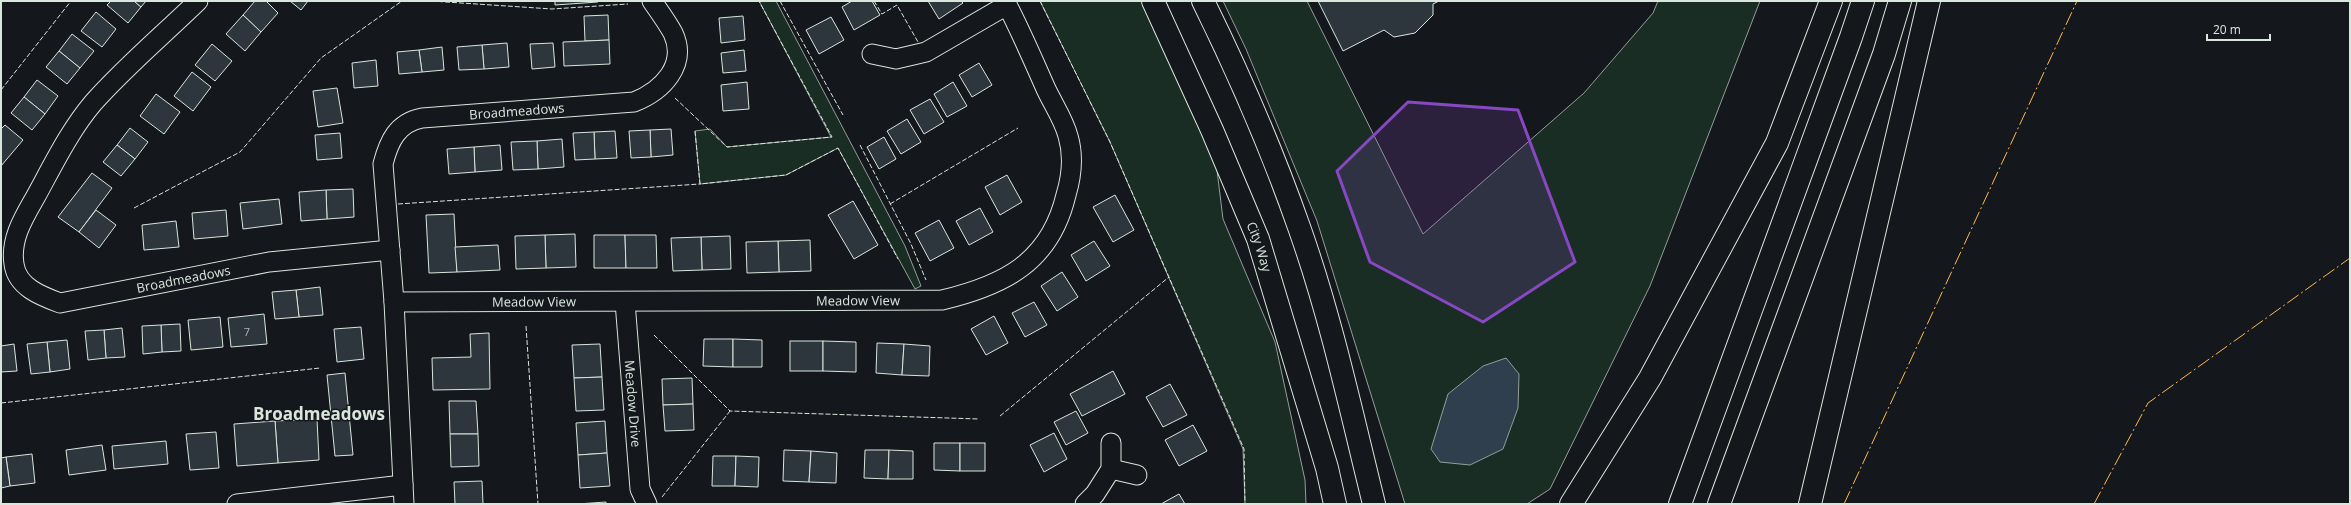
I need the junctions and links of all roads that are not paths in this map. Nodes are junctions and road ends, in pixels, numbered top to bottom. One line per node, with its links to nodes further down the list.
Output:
1 (198, 1): 12 (street, Broadmeadows)
2 (652, 1): 11 (street, Broadmeadows)
3 (1153, 1): 23 (main road, City Way)
4 (1203, 1): 24 (main road)
5 (1831, 1): 25 (main road)
6 (1863, 1): 26 (main road)
7 (1900, 1): 27 (main road)
8 (1929, 1): 28 (main road)
9 (1006, 3): 10 (street, Meadow View); 14 (street, Meadow View)
10 (872, 54)
11 (390, 250): 12 (street, Broadmeadows); 13 (street, Broadmeadows)
12 (8, 251)
13 (394, 302): 14 (street, Meadow View); 18 (street, Broadmeadows)
14 (625, 302): 21 (street, Meadow Drive)
15 (1111, 443): 16 (street)
16 (1111, 469): 17 (street); 22 (street)
17 (1138, 475)
18 (403, 485): 19 (street); 20 (street, Broadmeadows)
19 (237, 504)
20 (404, 504)
21 (647, 504)
22 (1085, 504)
23 (1335, 504)
24 (1374, 504)
25 (1570, 504)
26 (1680, 504)
27 (1719, 504)
28 (1810, 504)

